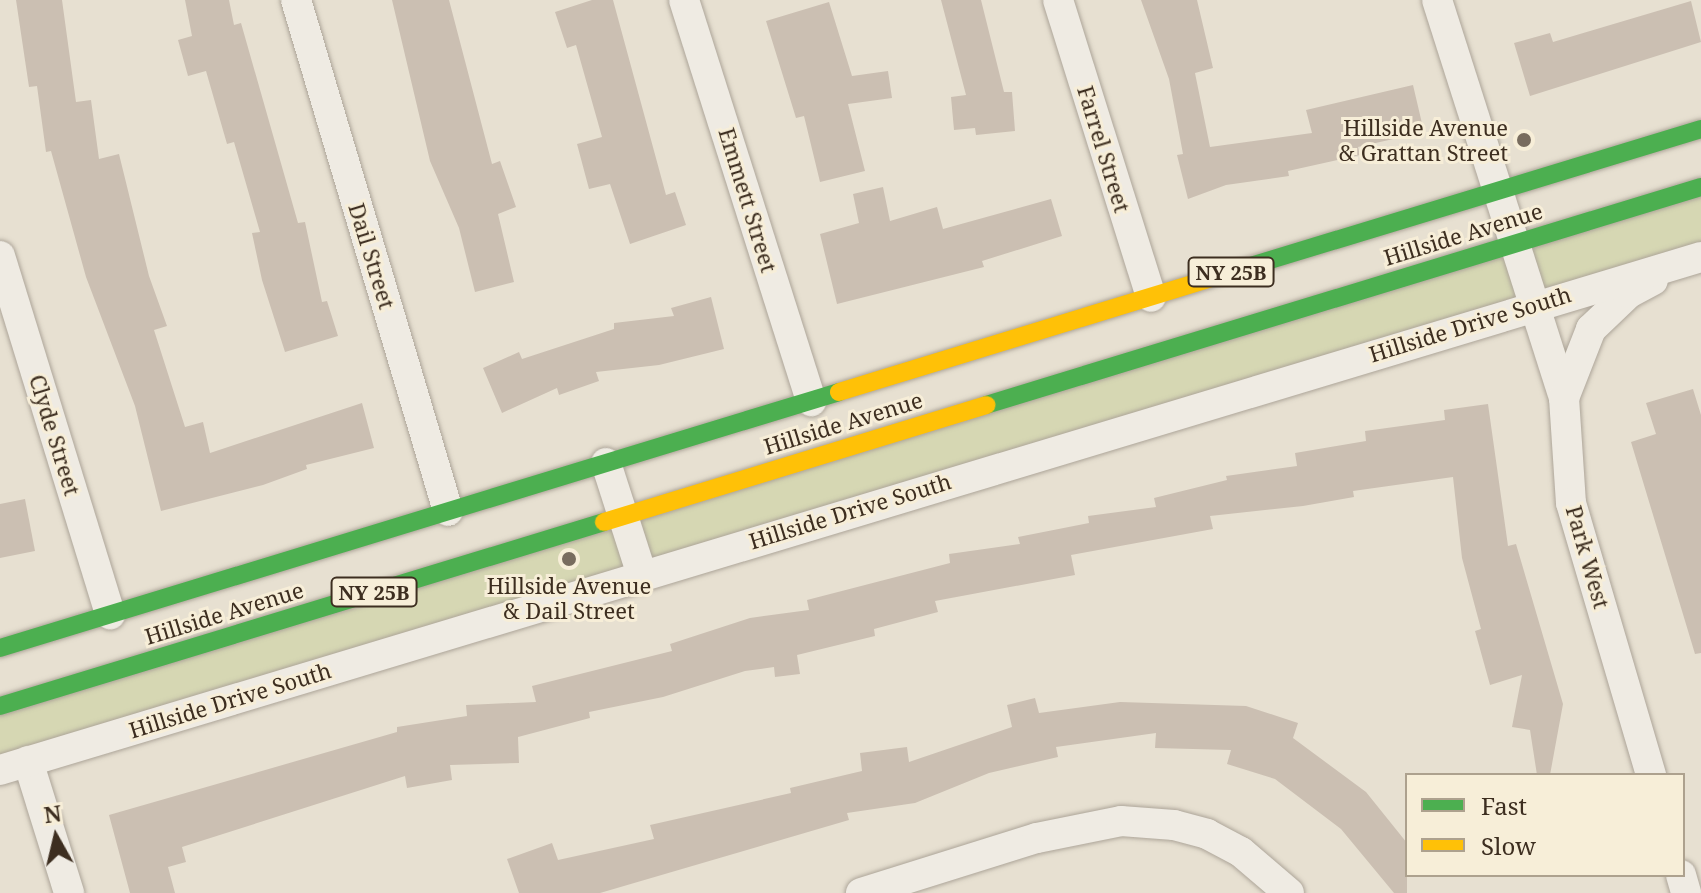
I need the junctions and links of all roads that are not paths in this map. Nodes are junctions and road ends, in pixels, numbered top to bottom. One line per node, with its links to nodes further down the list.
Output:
1 (296, 0): 16 (street, Dail Street)
2 (684, 0): 14 (street, Emmett Street)
3 (1058, 0): 11 (street, Farrel Street)
4 (1437, 0): 7 (street, Park West)
5 (1701, 129): 7 (main road, Hillside Avenue / NY 25B)
6 (1701, 187): 8 (main road, Hillside Avenue / NY 25B)
7 (1496, 192): 8 (street, Park West); 11 (main road, Hillside Avenue / NY 25B)
8 (1513, 244): 12 (street, Park West); 17 (main road, Hillside Avenue / NY 25B)
9 (0, 256): 19 (street, Clyde Street)
10 (1698, 259): 12 (street, Hillside Drive South); 13 (street)
11 (1151, 297): 14 (main road, Hillside Avenue / NY 25B)
12 (1533, 304): 13 (street, Park West); 18 (street, Hillside Drive South)
13 (1564, 398): 23 (street, Park West)
14 (811, 401): 15 (main road, Hillside Avenue / NY 25B)
15 (606, 463): 16 (main road, Hillside Avenue / NY 25B); 17 (street)
16 (448, 511): 19 (main road, Hillside Avenue / NY 25B)
17 (623, 516): 18 (street); 21 (main road, Hillside Avenue / NY 25B)
18 (642, 575): 22 (street, Hillside Drive South)
19 (110, 614): 20 (main road, Hillside Avenue / NY 25B)
20 (0, 648)
21 (0, 706)
22 (14, 766): 24 (street)
23 (1650, 773)
24 (69, 893)
25 (861, 893): 26 (street)
26 (1289, 893)

